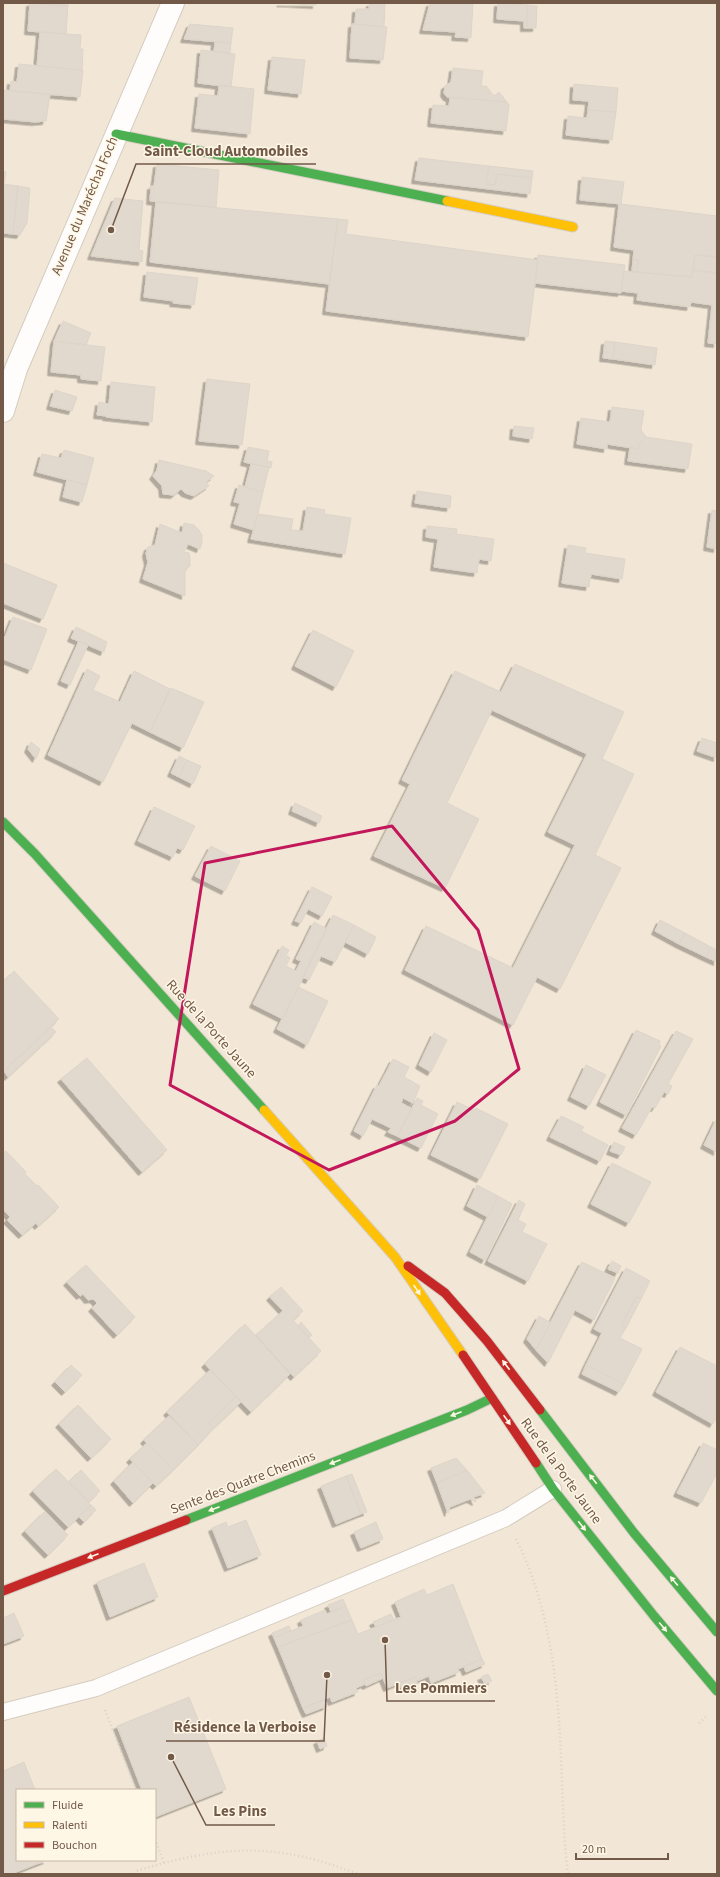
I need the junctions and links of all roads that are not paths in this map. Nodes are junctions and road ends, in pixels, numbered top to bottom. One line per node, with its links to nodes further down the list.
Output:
1 (173, 3): 2 (street, Avenue du Maréchal Foch)
2 (116, 134): 3 (main road); 4 (street, Avenue du Maréchal Foch)
3 (573, 227)
4 (9, 366): 5 (street, Avenue du Maréchal Foch)
5 (3, 411)
6 (3, 822): 7 (main road, Rue de la Porte Jaune)
7 (395, 1257): 8 (main road, Rue de la Porte Jaune, one-way to 8); 11 (main road, Rue de la Porte Jaune, one-way to 7)
8 (492, 1398): 9 (main road, Rue de la Porte Jaune, one-way to 9); 10 (main road, Sente des Quatre Chemins, one-way to 10)
9 (553, 1489): 12 (main road, Rue de la Porte Jaune, one-way to 12); 13 (lane)
10 (3, 1591)
11 (717, 1632)
12 (717, 1691)
13 (3, 1712)

